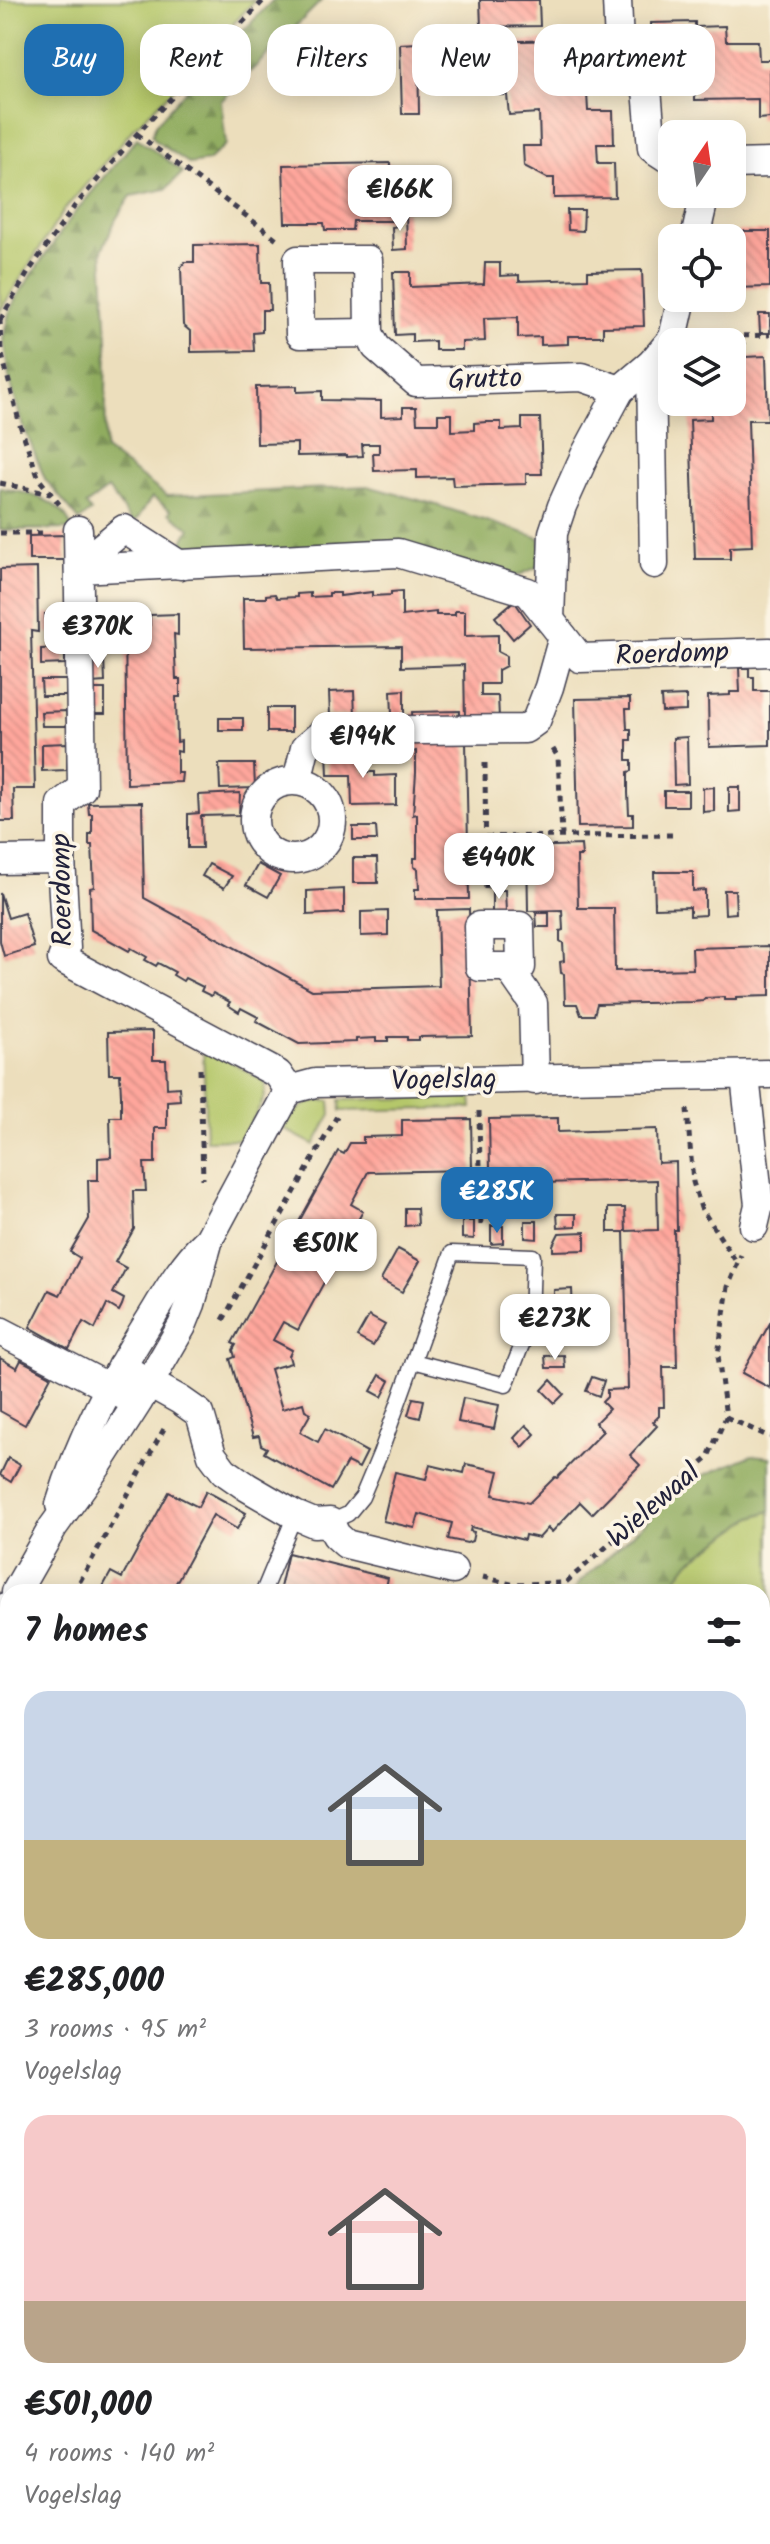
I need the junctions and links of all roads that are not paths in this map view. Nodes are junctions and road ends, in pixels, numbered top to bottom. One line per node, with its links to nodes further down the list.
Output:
1 (617, 0): 2 (street)
2 (658, 152)
3 (770, 163): 4 (street)
4 (746, 164)
5 (679, 312): 7 (street)
6 (369, 333): 6 (street); 8 (street, Grutto)
7 (651, 364): 8 (street); 10 (street)
8 (620, 390): 13 (street)
9 (78, 531): 12 (street, Roerdomp)
10 (654, 564)
11 (180, 565): 12 (street, Roerdomp); 12 (street); 13 (street, Roerdomp)
12 (79, 567): 16 (street, Roerdomp)
13 (557, 628): 14 (street, Roerdomp); 15 (street)
14 (770, 652)
15 (297, 781)
16 (61, 859): 17 (street); 21 (street, Roerdomp)
17 (0, 860)
18 (487, 926): 20 (street)
19 (758, 1075): 20 (street, Vogelslag); 22 (street)
20 (535, 1080): 21 (street, Vogelslag)
21 (289, 1090): 23 (street)
22 (754, 1226)
23 (209, 1239): 26 (street); 27 (street)
24 (0, 1331): 26 (street)
25 (413, 1361): 25 (lane); 29 (lane)
26 (114, 1377): 27 (street); 30 (street)
27 (144, 1392): 28 (street); 30 (street)
28 (295, 1515): 29 (street); 33 (lane)
29 (330, 1522): 31 (street)
30 (53, 1527): 32 (street)
31 (453, 1570)
32 (21, 1584)
33 (266, 1584)

